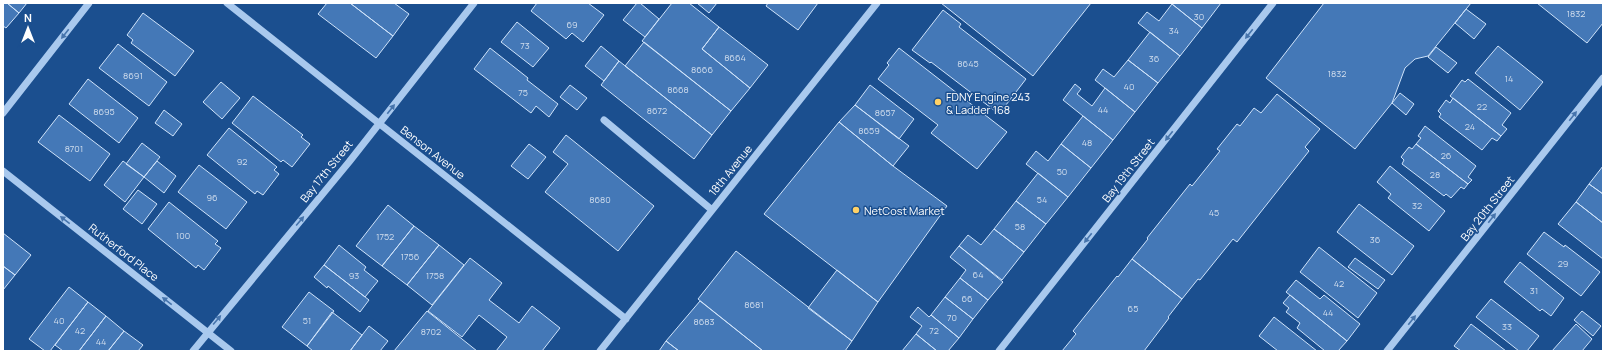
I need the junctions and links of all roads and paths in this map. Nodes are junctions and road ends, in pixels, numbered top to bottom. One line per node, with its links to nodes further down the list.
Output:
1 (89, 3): 7 (street, one-way to 7)
2 (227, 3): 9 (street, Benson Avenue)
3 (474, 3): 9 (street, Bay 17th Street, one-way to 3)
4 (877, 3): 11 (street, 18th Avenue)
5 (1273, 3): 17 (street, Bay 19th Street, one-way to 17)
6 (1603, 78): 18 (street, Bay 20th Street, one-way to 6)
7 (3, 113)
8 (604, 120): 11 (street)
9 (379, 124): 12 (street, Benson Avenue); 13 (street, Bay 17th Street, one-way to 9)
10 (3, 171): 13 (street, Rutherford Place, one-way to 10)
11 (712, 210): 12 (street, 18th Avenue)
12 (626, 319): 16 (street, 18th Avenue)
13 (207, 332): 14 (street, Bay 17th Street); 15 (street, Rutherford Place)
14 (193, 351)
15 (230, 351)
16 (600, 351)
17 (999, 351)
18 (1388, 351)

